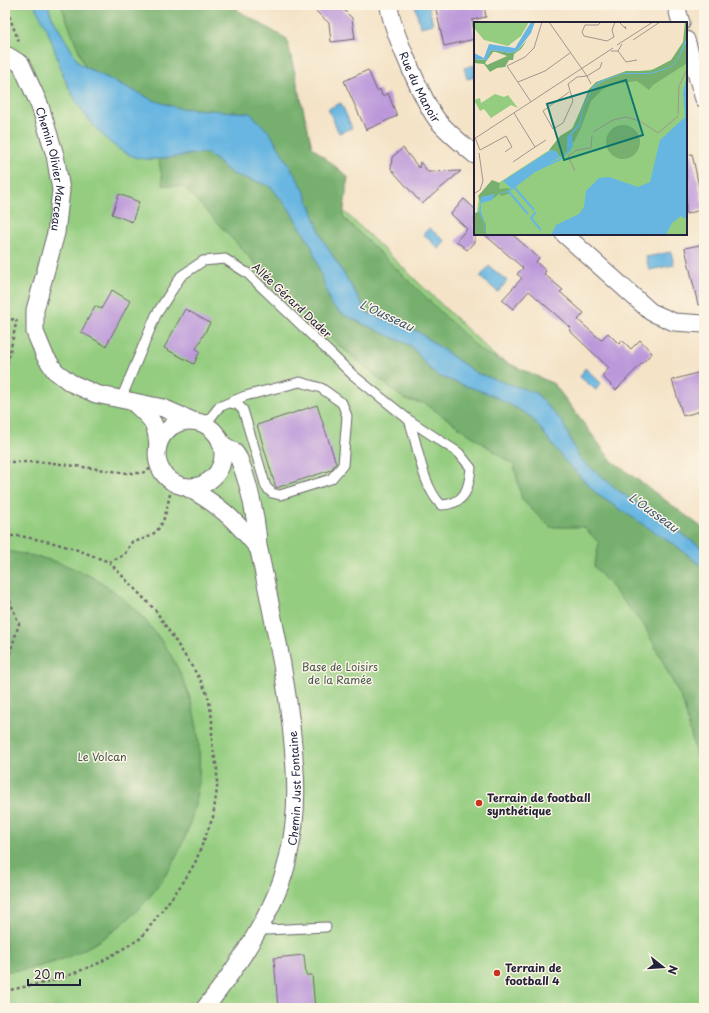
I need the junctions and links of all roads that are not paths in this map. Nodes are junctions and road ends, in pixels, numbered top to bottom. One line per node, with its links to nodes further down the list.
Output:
1 (389, 5): 7 (street, Rue du Manoir)
2 (676, 5): 3 (street)
3 (681, 22)
4 (687, 43): 6 (street)
5 (5, 56): 10 (street, Chemin Olivier Marceau)
6 (704, 100)
7 (474, 154)
8 (565, 235): 9 (street)
9 (704, 324)
10 (127, 401): 12 (lane, Allée Gérard Dader); 13 (street, Chemin Olivier Marceau); 15 (street)
11 (230, 403): 11 (lane); 13 (lane)
12 (409, 420): 12 (lane, Allée Gérard Dader)
13 (199, 423): 14 (street); 15 (street)
14 (221, 444): 16 (street); 17 (street, Chemin Just Fontaine)
15 (158, 446): 16 (street)
16 (179, 485): 17 (street, Chemin Just Fontaine)
17 (258, 548): 18 (street, Chemin Just Fontaine)
18 (259, 926): 19 (lane); 20 (street, Chemin Just Fontaine)
19 (326, 927)
20 (205, 1008)

